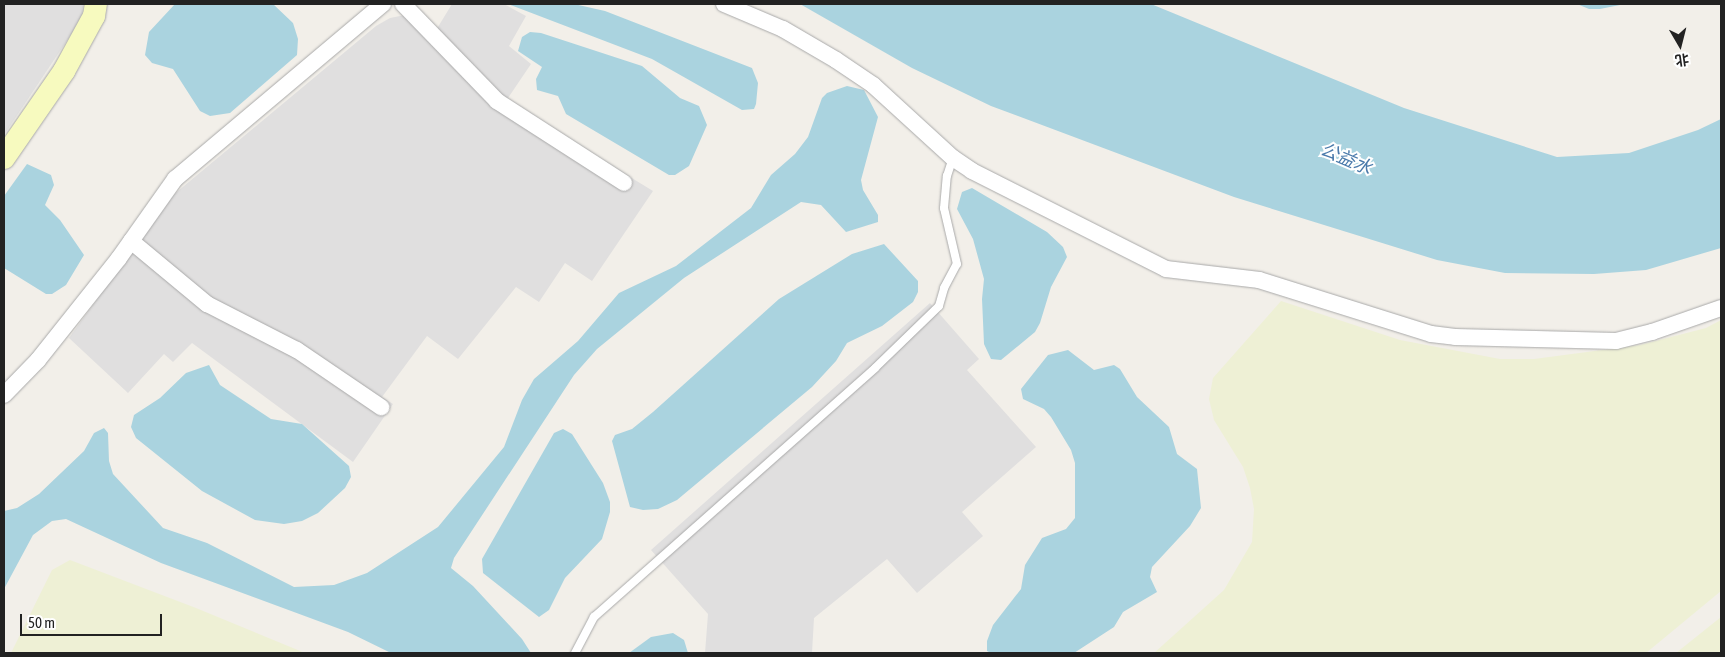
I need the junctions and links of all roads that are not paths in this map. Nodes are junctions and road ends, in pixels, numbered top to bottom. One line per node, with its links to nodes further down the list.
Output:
1 (96, 4): 5 (street)
2 (383, 4): 8 (street)
3 (403, 4): 7 (street)
4 (724, 4): 6 (street)
5 (4, 158)
6 (952, 158): 9 (street); 12 (lane)
7 (624, 183)
8 (131, 242): 10 (street); 11 (street)
9 (1721, 308)
10 (4, 395)
11 (381, 407)
12 (576, 653)

